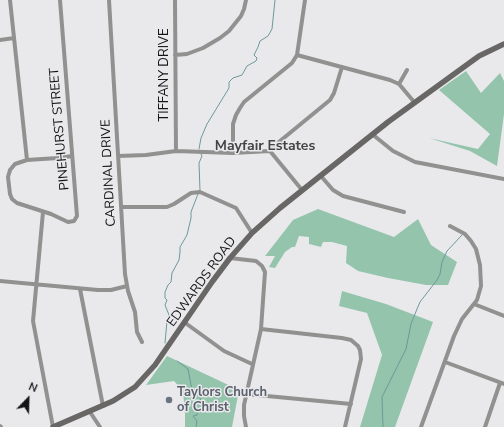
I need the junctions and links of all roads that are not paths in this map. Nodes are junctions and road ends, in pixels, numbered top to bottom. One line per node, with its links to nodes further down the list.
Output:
1 (10, 0): 7 (street)
2 (60, 0): 20 (street, PINEHURST STREET)
3 (109, 0): 21 (street, CARDINAL DRIVE)
4 (175, 0): 10 (street, TIFFANY DRIVE)
5 (246, 0): 10 (street)
6 (304, 0): 11 (street)
7 (14, 38): 8 (street); 22 (street)
8 (0, 40)
9 (504, 44): 15 (main road, EDWARDS ROAD)
10 (176, 55): 17 (street, TIFFANY DRIVE)
11 (297, 55): 12 (street); 19 (street)
12 (342, 67): 14 (street); 18 (street)
13 (407, 70): 14 (street)
14 (398, 84): 15 (street)
15 (415, 103): 16 (main road, EDWARDS ROAD)
16 (372, 134): 23 (main road, EDWARDS ROAD); 24 (street)
17 (176, 150): 19 (street); 21 (street)
18 (270, 151): 19 (street); 25 (street)
19 (233, 153)
20 (72, 156): 22 (street); 27 (street, PINEHURST STREET)
21 (118, 156): 26 (street, CARDINAL DRIVE)
22 (27, 160): 27 (street)
23 (320, 175): 25 (main road, EDWARDS ROAD); 28 (street)
24 (504, 178)
25 (302, 190): 30 (main road, EDWARDS ROAD)
26 (121, 207): 30 (street); 34 (street, CARDINAL DRIVE)
27 (43, 212): 33 (street)
28 (404, 212)
29 (450, 226): 36 (street)
30 (252, 233): 31 (main road, EDWARDS ROAD)
31 (230, 258): 38 (main road, EDWARDS ROAD); 39 (street)
32 (0, 281): 33 (street)
33 (36, 284): 35 (street); 48 (street)
34 (127, 286): 35 (street); 40 (street, CARDINAL DRIVE)
35 (80, 289): 46 (street)
36 (474, 304): 37 (street); 41 (street)
37 (504, 316)
38 (184, 322): 42 (street); 46 (main road, EDWARDS ROAD)
39 (261, 328): 42 (street); 45 (street)
40 (142, 342)
41 (445, 362): 43 (street); 52 (street)
42 (252, 364): 44 (street)
43 (502, 383): 53 (street)
44 (246, 394): 45 (street); 50 (street)
45 (351, 404): 51 (street)
46 (103, 406): 47 (main road, EDWARDS ROAD)
47 (90, 412): 48 (main road, EDWARDS ROAD); 49 (street)
48 (53, 427)
49 (100, 427)
50 (246, 427)
51 (345, 427)
52 (421, 427)
53 (485, 427)

